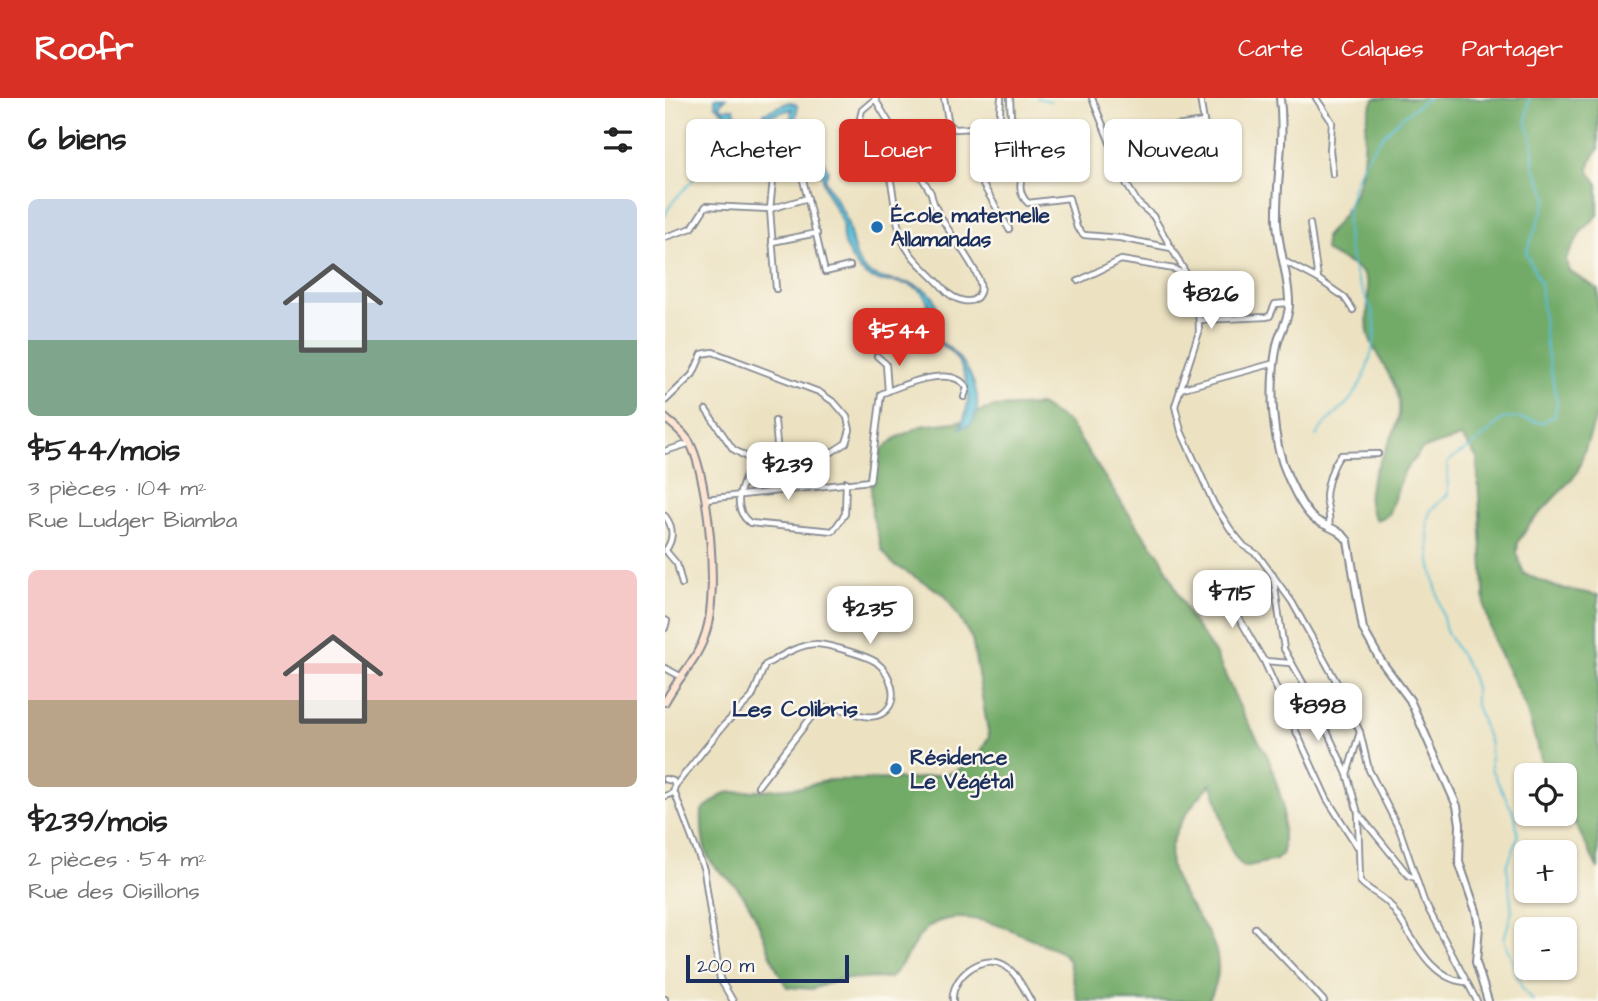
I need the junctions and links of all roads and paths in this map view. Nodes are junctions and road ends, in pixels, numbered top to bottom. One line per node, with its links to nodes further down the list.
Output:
1 (944, 98): 2 (street)
2 (1001, 98)
3 (1010, 98): 9 (street)
4 (1092, 98): 23 (street)
5 (1200, 98): 10 (street)
6 (1280, 98): 24 (street)
7 (1316, 98): 11 (street)
8 (876, 99): 8 (street)
9 (1013, 119)
10 (1204, 119)
11 (1333, 174)
12 (773, 182): 17 (street)
13 (804, 182): 16 (street)
14 (983, 182): 19 (street)
15 (1022, 182): 23 (street)
16 (808, 198): 17 (street); 20 (street)
17 (770, 209): 21 (street); 22 (street)
18 (1310, 224): 27 (street)
19 (1009, 229)
20 (817, 233): 22 (street); 25 (street)
21 (665, 237)
22 (772, 242): 29 (street)
23 (1172, 248): 26 (street)
24 (1281, 258): 27 (street); 30 (street)
25 (850, 266)
26 (1190, 278): 28 (street); 32 (street)
27 (1318, 279): 31 (street)
28 (1078, 281)
29 (776, 289)
30 (1289, 303): 32 (street); 34 (street)
31 (1353, 310)
32 (1200, 320): 35 (street)
33 (877, 356): 36 (street)
34 (1275, 362): 35 (street); 51 (street)
35 (1179, 389): 53 (street)
36 (887, 391): 37 (street); 47 (street)
37 (964, 397)
38 (665, 401): 45 (street)
39 (706, 410): 46 (street)
40 (665, 418): 42 (main road)
41 (775, 421): 45 (street)
42 (691, 443): 43 (street); 49 (main road)
43 (665, 451)
44 (1378, 454): 51 (street)
45 (778, 456): 46 (street)
46 (753, 461): 48 (street)
47 (846, 482): 48 (street); 48 (street)
48 (738, 495): 49 (street)
49 (704, 499): 61 (main road)
50 (665, 516): 52 (street)
51 (1329, 526): 81 (street)
52 (665, 551): 54 (street)
53 (1273, 574): 59 (street); 63 (street)
54 (682, 584)
55 (1221, 587): 58 (street)
56 (665, 620): 57 (street)
57 (665, 628)
58 (1264, 662): 59 (street); 72 (street)
59 (1290, 663): 65 (street)
60 (665, 668): 61 (street)
61 (683, 678): 62 (main road)
62 (665, 702)
63 (1360, 732): 65 (street); 73 (street)
64 (685, 773): 66 (street); 67 (street); 68 (street)
65 (1347, 775): 71 (street)
66 (668, 779): 68 (street)
67 (758, 786)
68 (675, 788): 69 (street); 70 (street)
69 (667, 796): 70 (street)
70 (680, 803): 76 (street)
71 (1358, 813): 72 (street); 73 (street)
72 (1357, 846): 75 (street)
73 (1416, 878): 75 (street)
74 (1255, 928): 79 (street)
75 (1465, 982): 80 (street)
76 (733, 1001)
77 (953, 1001): 78 (street)
78 (1031, 1001)
79 (1324, 1001)
80 (1477, 1001)
81 (1488, 1001)

